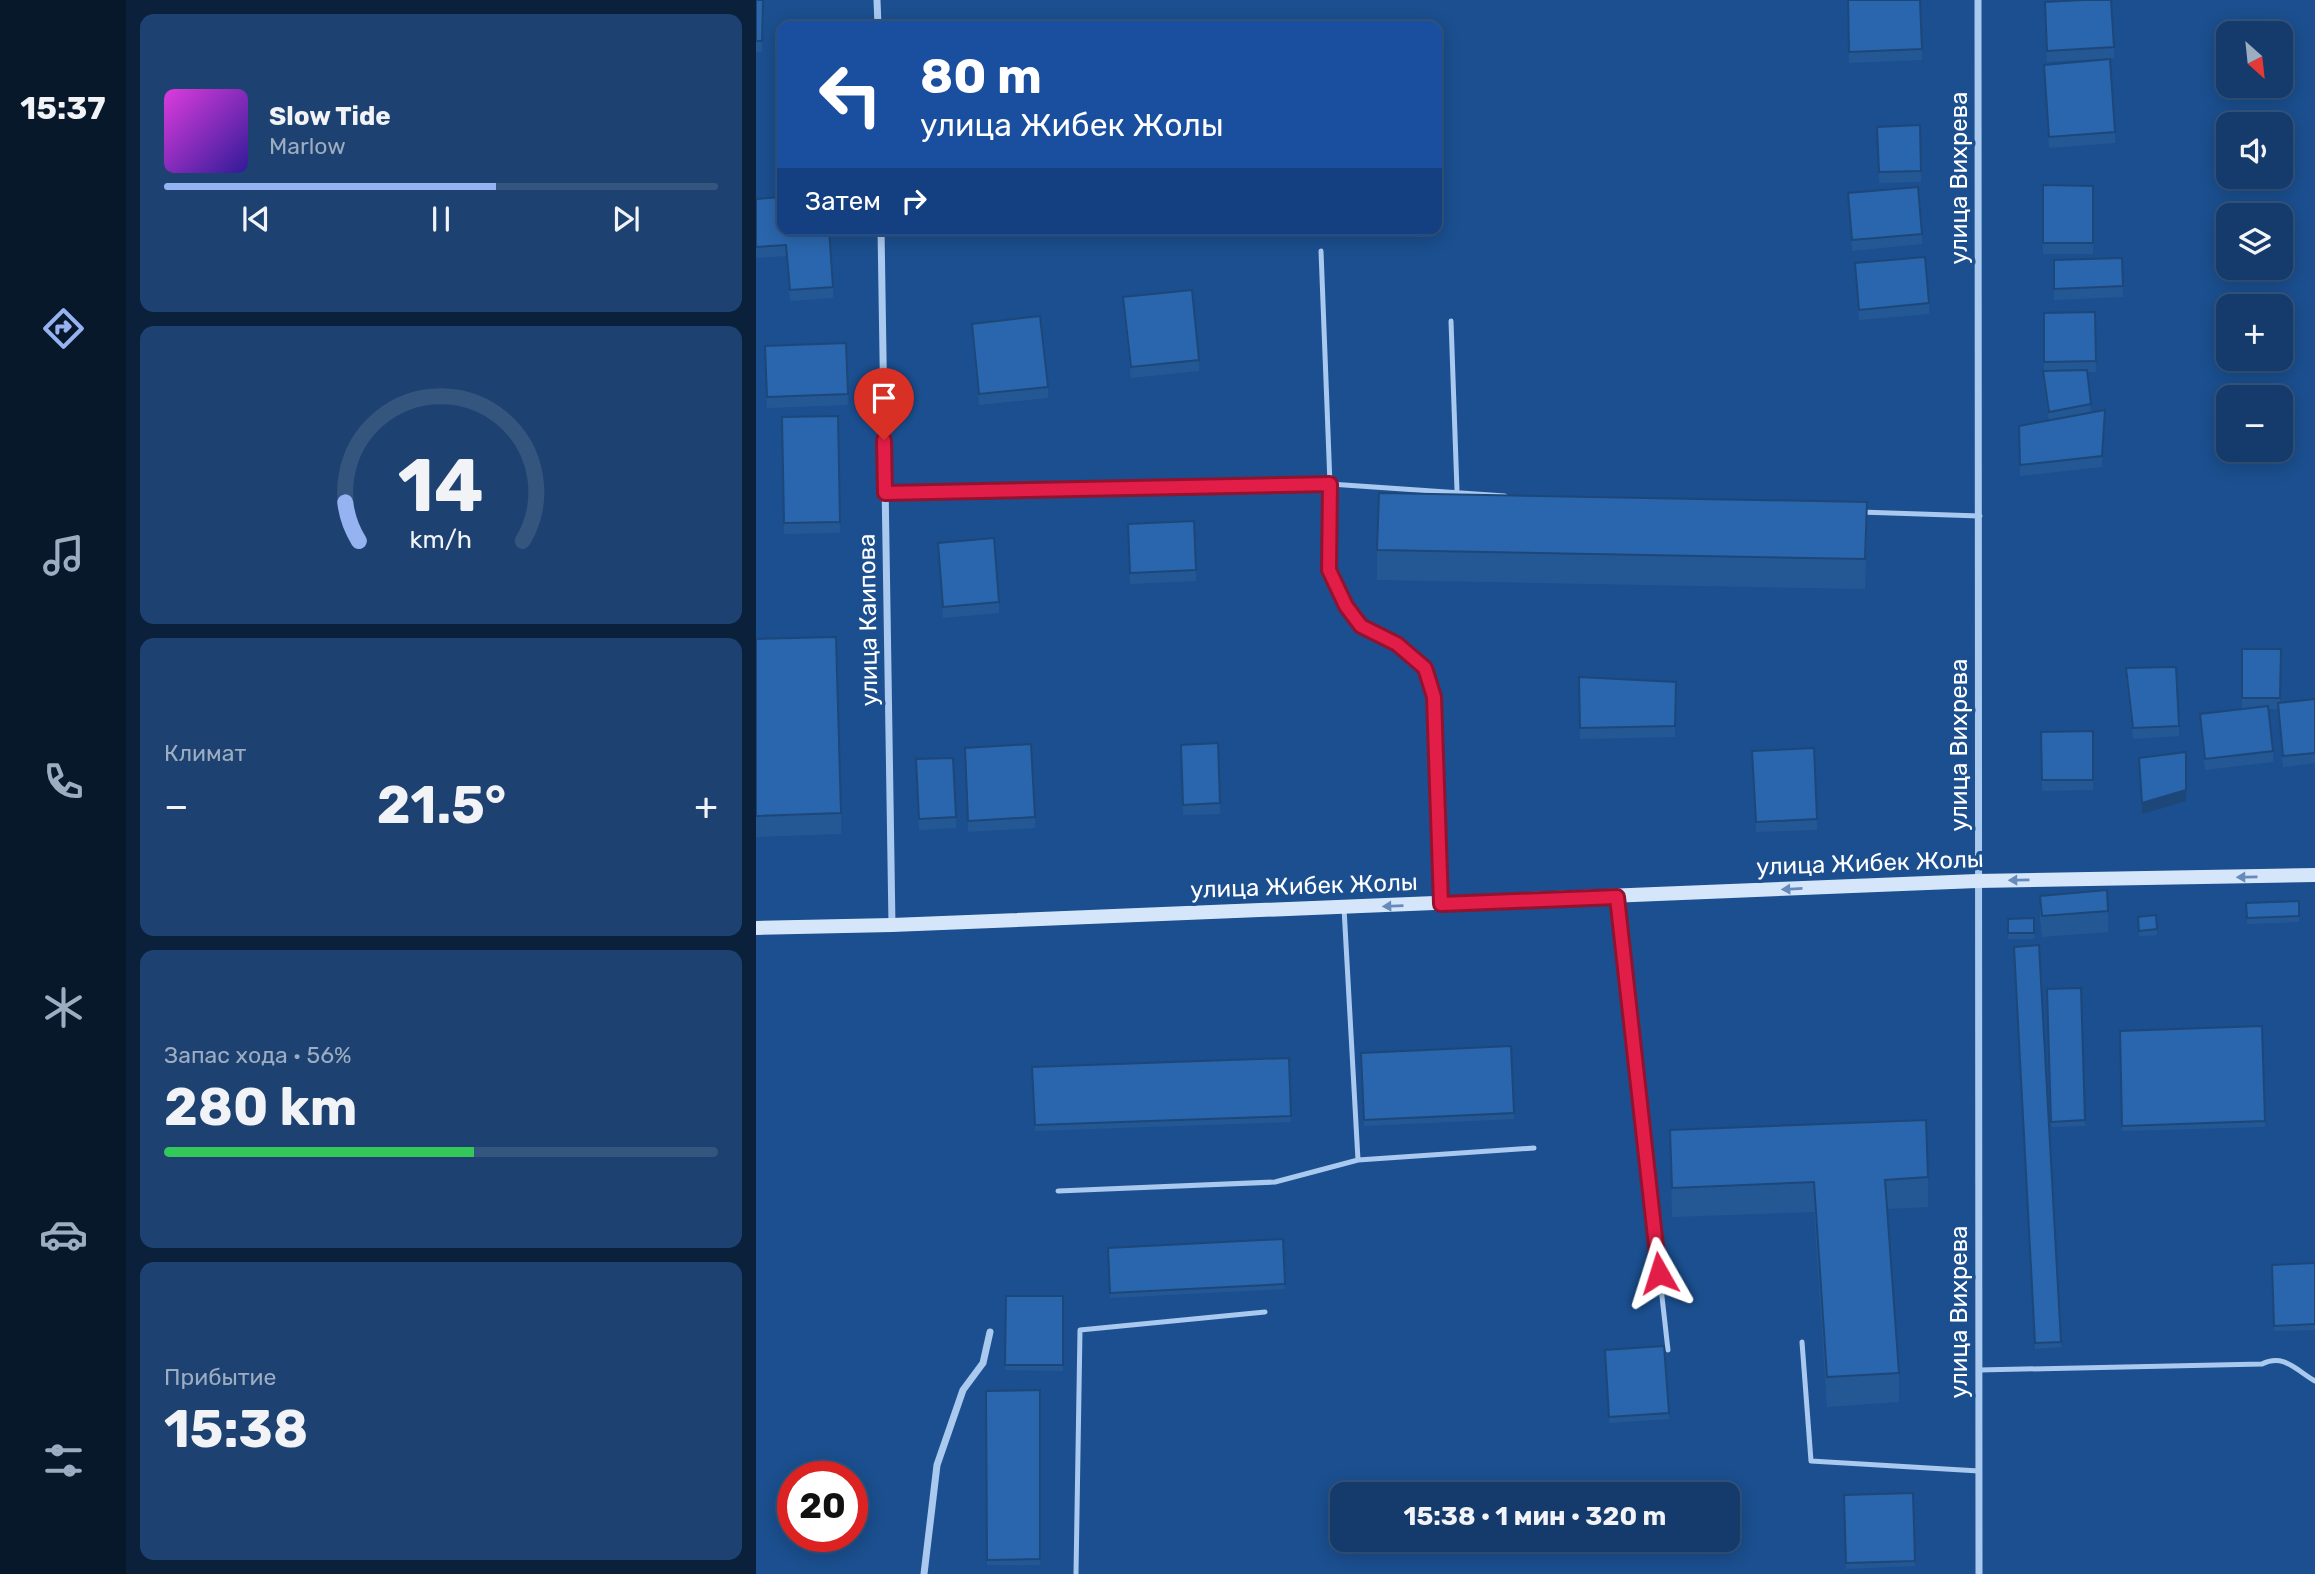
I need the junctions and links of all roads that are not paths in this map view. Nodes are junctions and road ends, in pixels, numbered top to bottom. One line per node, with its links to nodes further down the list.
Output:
1 (877, 0): 3 (street)
2 (1978, 0): 12 (street, улица Вихрева)
3 (878, 21)
4 (881, 235): 9 (street, улица Каипова)
5 (1321, 251): 7 (lane)
6 (1451, 321): 8 (lane)
7 (1330, 484): 8 (lane); 9 (lane); 16 (lane)
8 (1457, 491): 10 (lane)
9 (885, 493): 18 (street, улица Каипова)
10 (1513, 496)
11 (1856, 512): 12 (lane)
12 (1980, 516): 14 (street, улица Вихрева)
13 (2315, 875): 14 (main road, улица Жибек Жолы, one-way to 14)
14 (1977, 881): 15 (main road, улица Жибек Жолы, one-way to 15); 27 (street, улица Вихрева)
15 (1617, 897): 16 (main road, улица Жибек Жолы); 26 (lane)
16 (1441, 904): 17 (main road, улица Жибек Жолы, one-way to 17)
17 (1344, 908): 18 (main road, улица Жибек Жолы); 21 (lane)
18 (892, 925): 19 (main road, улица Жибек Жолы)
19 (756, 928)
20 (1534, 1148): 21 (lane)
21 (1358, 1160): 22 (lane)
22 (1058, 1191)
23 (1265, 1312): 31 (lane)
24 (990, 1332): 30 (street)
25 (1802, 1342): 29 (lane)
26 (1668, 1350)
27 (1979, 1370): 28 (lane); 29 (street, улица Вихрева)
28 (2315, 1381)
29 (1979, 1471): 32 (street, улица Вихрева)
30 (924, 1574)
31 (1076, 1574)
32 (1979, 1574)

